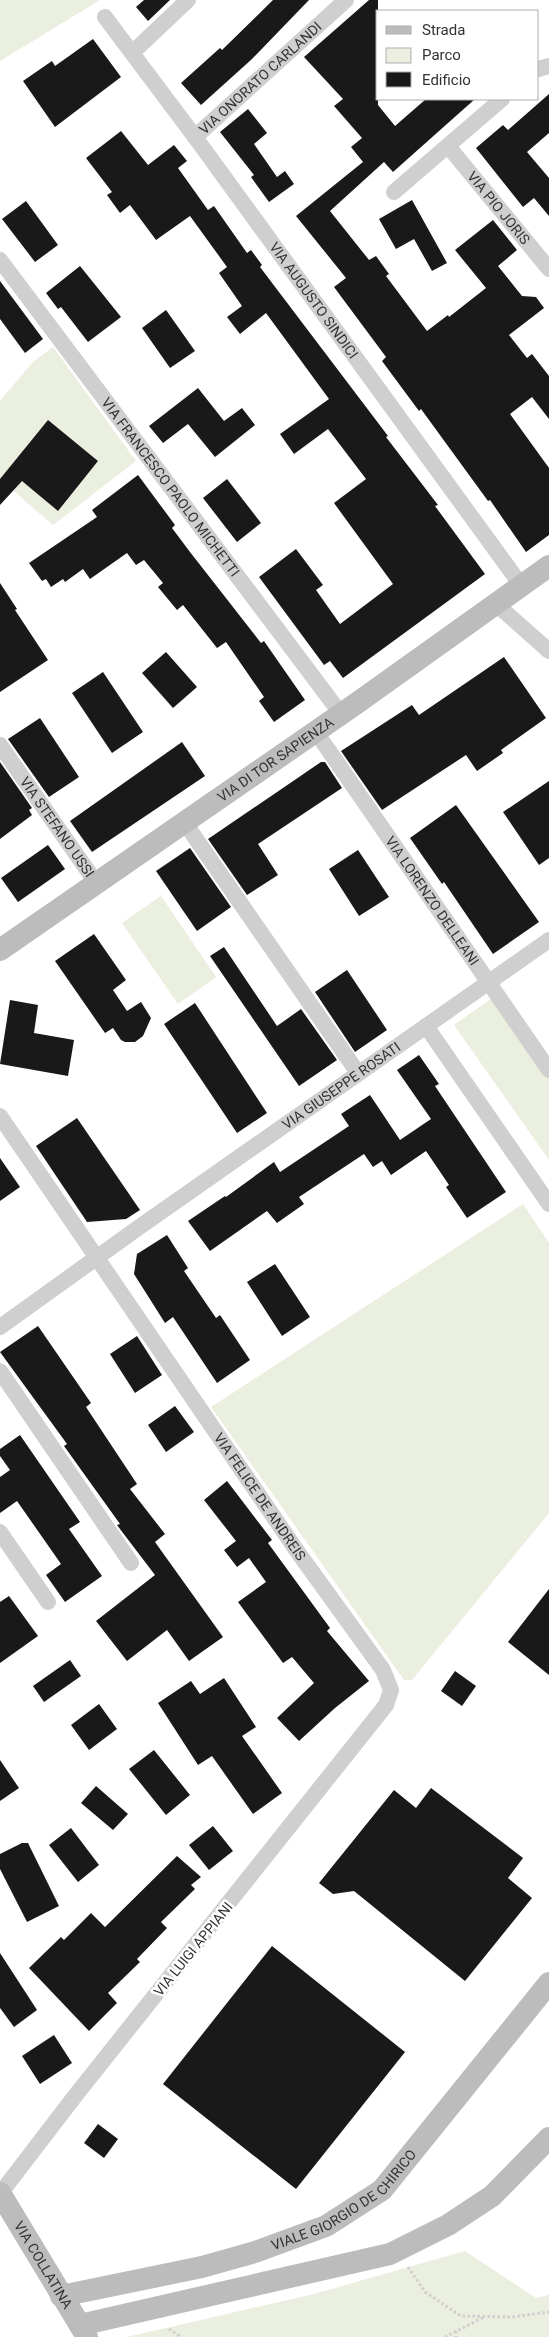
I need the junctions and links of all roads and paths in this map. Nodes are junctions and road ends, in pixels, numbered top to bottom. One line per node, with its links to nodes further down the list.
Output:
1 (188, 0): 4 (street)
2 (346, 0): 6 (street, VIA ONORATO CARLANDI)
3 (105, 17): 4 (street, VIA AUGUSTO SINDICI)
4 (132, 53): 6 (street, VIA AUGUSTO SINDICI)
5 (501, 100): 7 (street)
6 (195, 137): 12 (street, VIA AUGUSTO SINDICI)
7 (448, 146): 8 (street); 10 (street, VIA PIO JORIS)
8 (394, 192)
9 (0, 260): 15 (street, VIA FRANCESCO PAOLO MICHETTI)
10 (549, 269)
11 (549, 566): 12 (street, VIA DI TOR SAPIENZA)
12 (521, 585): 13 (street, VIA DI TOR SAPIENZA)
13 (496, 604): 14 (street); 15 (street, VIA DI TOR SAPIENZA)
14 (549, 651)
15 (341, 714): 16 (street, VIA DI TOR SAPIENZA)
16 (316, 732): 18 (street, VIA DI TOR SAPIENZA); 22 (street, VIA LORENZO DELLEANI)
17 (0, 745): 19 (street, VIA STEFANO USSI)
18 (185, 823): 19 (street, VIA DI TOR SAPIENZA); 25 (street)
19 (97, 884): 21 (street, VIA DI TOR SAPIENZA)
20 (549, 940): 22 (street, VIA GIUSEPPE ROSATI)
21 (0, 950)
22 (488, 982): 23 (street, VIA GIUSEPPE ROSATI); 24 (street, VIA LORENZO DELLEANI)
23 (426, 1026): 25 (street, VIA GIUSEPPE ROSATI); 27 (street)
24 (549, 1070)
25 (358, 1073): 28 (street, VIA GIUSEPPE ROSATI)
26 (0, 1116): 28 (street, VIA FELICE DE ANDREIS)
27 (549, 1204)
28 (97, 1257): 29 (street, VIA GIUSEPPE ROSATI); 34 (street, VIA FELICE DE ANDREIS)
29 (0, 1327)
30 (0, 1371): 32 (street)
31 (0, 1532): 33 (street)
32 (131, 1563)
33 (48, 1602)
34 (386, 1705): 37 (street, VIA LUIGI APPIANI)
35 (549, 1983): 39 (street, VIALE GIORGIO DE CHIRICO)
36 (549, 2138): 38 (street)
37 (0, 2194): 39 (street, VIA COLLATINA)
38 (399, 2249): 41 (path); 43 (street)
39 (61, 2296): 43 (street, VIA COLLATINA)
40 (549, 2312): 41 (path)
41 (484, 2316): 44 (path)
42 (169, 2329): 45 (path)
43 (84, 2331)
44 (456, 2331): 46 (path); 47 (path)
45 (181, 2337)
46 (445, 2337)
47 (456, 2337)

